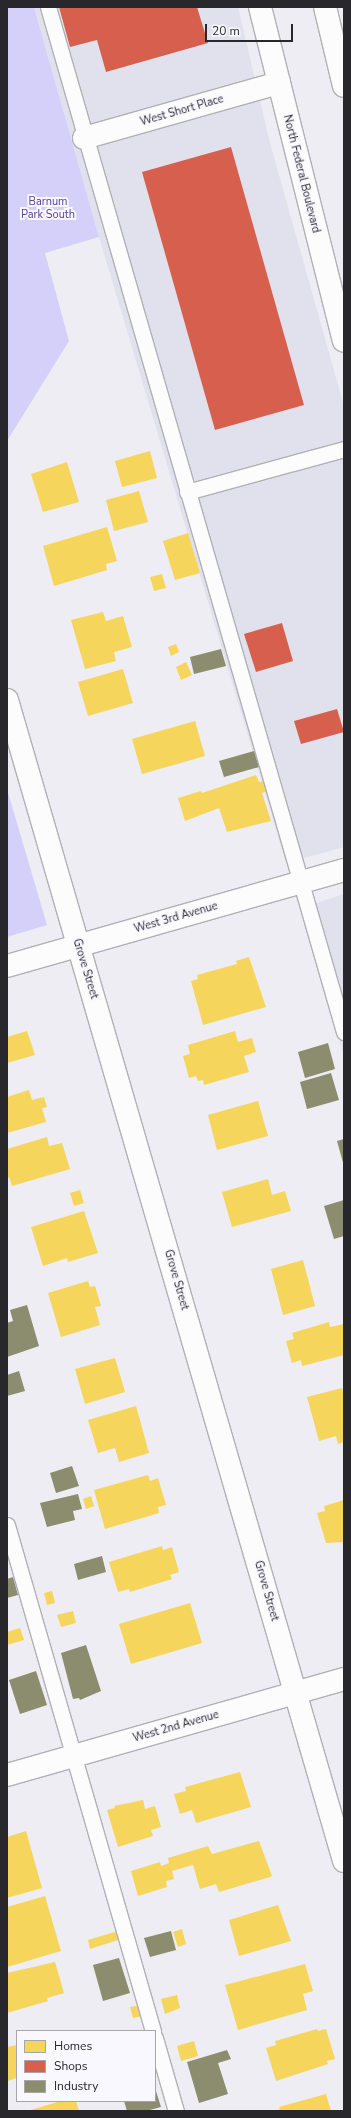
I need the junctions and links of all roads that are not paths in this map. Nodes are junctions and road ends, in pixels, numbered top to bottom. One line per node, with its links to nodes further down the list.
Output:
1 (48, 7): 6 (lane)
2 (260, 7): 4 (street, North Federal Boulevard)
3 (325, 7): 5 (street)
4 (279, 83): 6 (street, West Short Place); 7 (street, North Federal Boulevard)
5 (344, 84)
6 (84, 138): 9 (lane)
7 (344, 341)
8 (344, 449): 9 (lane)
9 (187, 492): 12 (lane)
10 (7, 700): 13 (street, Grove Street)
11 (344, 870): 12 (street, West 3rd Avenue)
12 (300, 882): 13 (street, West 3rd Avenue); 15 (lane)
13 (78, 946): 14 (street, West 3rd Avenue); 18 (street, Grove Street)
14 (7, 966)
15 (344, 1032)
16 (7, 1525): 19 (lane)
17 (344, 1679): 18 (street, West 2nd Avenue)
18 (295, 1693): 19 (street, West 2nd Avenue); 21 (street, Grove Street)
19 (74, 1756): 20 (street, West 2nd Avenue); 22 (lane)
20 (7, 1775)
21 (344, 1861)
22 (153, 2030)
23 (156, 2041): 24 (lane)
24 (176, 2111)

